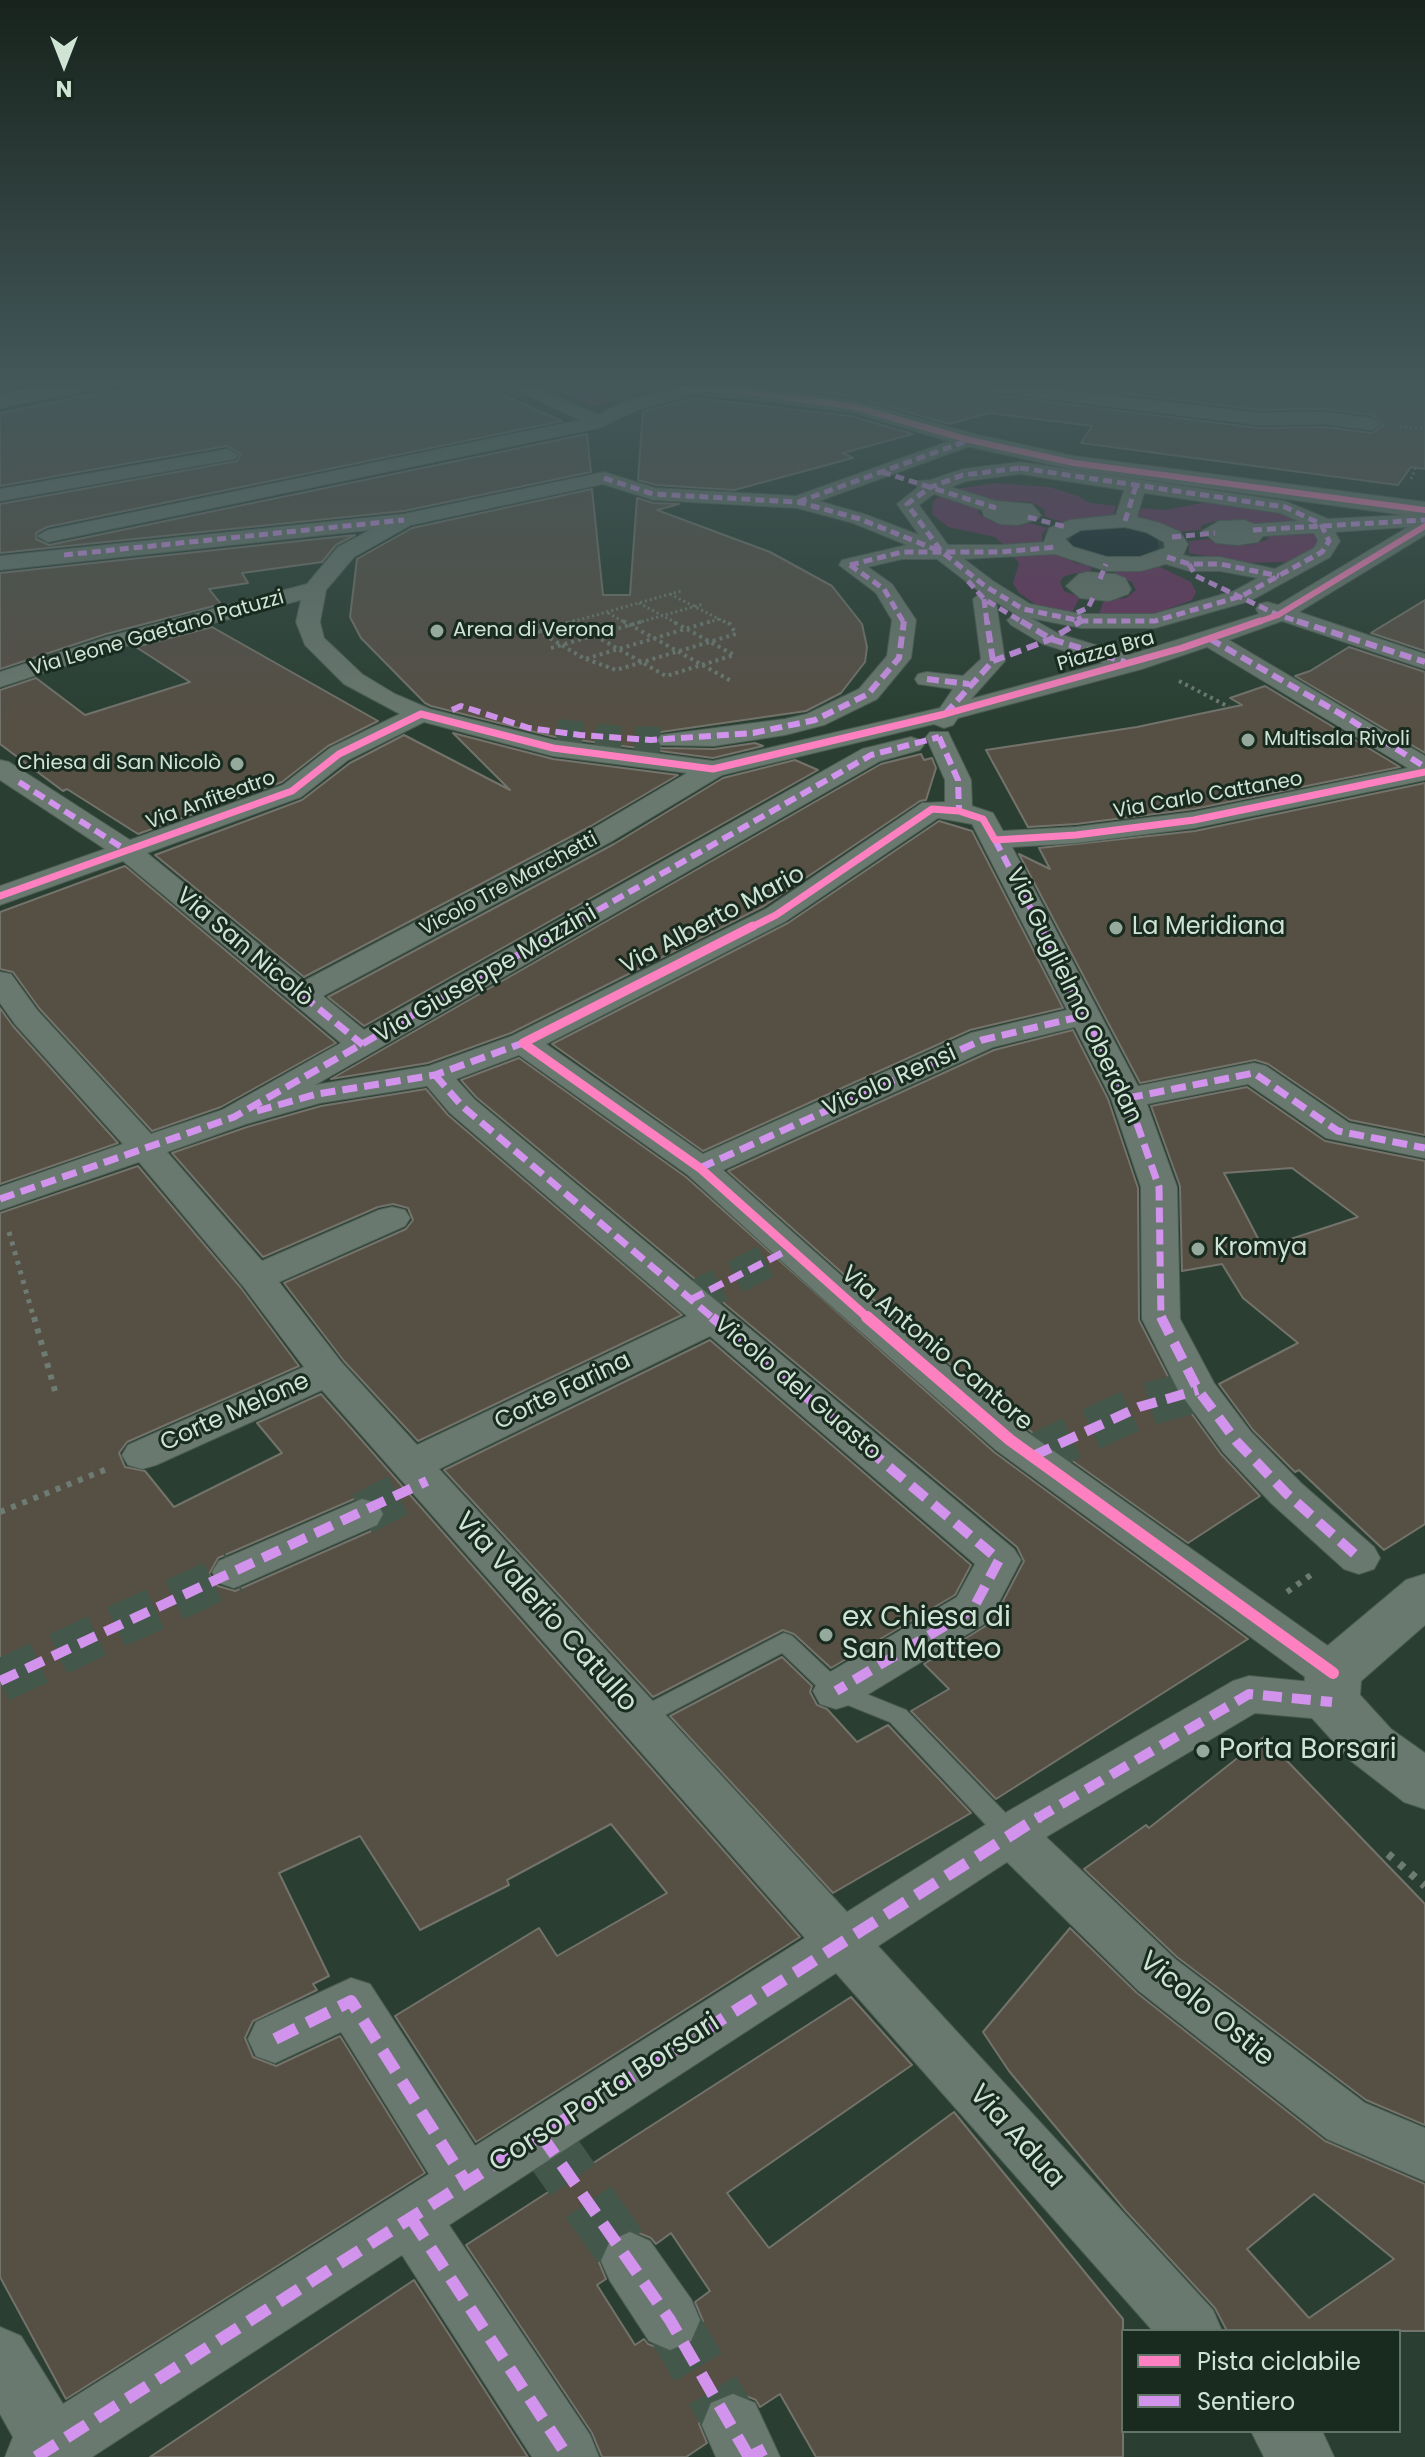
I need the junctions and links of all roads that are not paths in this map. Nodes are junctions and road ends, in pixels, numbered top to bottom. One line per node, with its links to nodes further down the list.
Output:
1 (2, 498): 17 (street)
2 (202, 498): 17 (street)
3 (494, 498): 13 (street, Piazza Bra)
4 (719, 498): 11 (street, Piazza Bra)
5 (810, 498): 11 (street, Piazza Bra)
6 (916, 498): 19 (street, Piazza Bra)
7 (964, 498): 18 (street, Piazza Bra)
8 (1132, 498): 14 (street)
9 (1219, 498): 16 (street, Piazza Bra)
10 (1373, 498): 12 (street)
11 (798, 502): 19 (street, Piazza Bra)
12 (1419, 503)
13 (404, 520): 21 (street); 24 (street)
14 (1125, 521): 18 (street, Piazza Bra); 20 (street, Piazza Bra)
15 (1425, 523): 16 (street, Piazza Bra); 28 (street, Piazza Bra)
16 (1321, 524): 20 (street, Piazza Bra); 23 (street, Piazza Bra)
17 (36, 526): 21 (street)
18 (1062, 537): 19 (street, Piazza Bra); 25 (street, Piazza Bra)
19 (941, 551): 25 (street, Piazza Bra); 27 (street, Piazza Bra); 41 (street, Piazza Bra)
20 (1176, 553): 23 (street, Piazza Bra); 25 (street, Piazza Bra); 26 (street, Piazza Bra)
21 (64, 555): 22 (street)
22 (0, 563)
23 (1279, 576): 26 (street, Piazza Bra)
24 (315, 589): 35 (street, Via Leone Gaetano Patuzzi); 38 (street)
25 (1094, 593): 26 (street, Piazza Bra); 29 (street, Piazza Bra)
26 (1242, 596): 28 (street, Piazza Bra)
27 (984, 599): 29 (street, Piazza Bra); 31 (street)
28 (1278, 615): 30 (street, Piazza Bra); 32 (street)
29 (1051, 639): 31 (street, Piazza Bra); 33 (street, Piazza Bra)
30 (1210, 639): 33 (street, Piazza Bra); 43 (street)
31 (993, 661): 36 (street, Piazza Bra)
32 (1425, 662)
33 (1133, 664): 39 (street, Piazza Bra)
34 (927, 679): 36 (street)
35 (0, 680)
36 (969, 684): 39 (street, Piazza Bra)
37 (452, 710): 40 (street)
38 (421, 714): 42 (street); 47 (street, Via Anfiteatro)
39 (942, 725): 42 (street, Piazza Bra); 45 (street); 54 (street, Via Giuseppe Mazzini)
40 (557, 732)
41 (670, 740)
42 (713, 769): 50 (street, Vicolo Tre Marchetti)
43 (1425, 770): 46 (street, Via Carlo Cattaneo)
44 (6, 779): 47 (street, Via San Nicolò)
45 (959, 811): 46 (street, Via Guglielmo Oberdan); 53 (street, Via Alberto Mario)
46 (995, 840): 51 (street, Via Guglielmo Oberdan)
47 (126, 850): 48 (street, Via Anfiteatro); 50 (street, Via San Nicolò)
48 (0, 896)
49 (0, 981): 52 (street, Via Valerio Catullo)
50 (302, 995): 54 (street, Via San Nicolò)
51 (1087, 1015): 56 (street, Via Guglielmo Oberdan); 60 (street, Vicolo Rensi)
52 (13, 1020): 59 (street, Via Valerio Catullo)
53 (523, 1043): 55 (street, Via Alberto Mario); 60 (street, Via Antonio Cantore)
54 (363, 1045): 57 (street, Via Giuseppe Mazzini)
55 (435, 1075): 57 (street, Via Alberto Mario); 64 (street, Vicolo del Guasto)
56 (1128, 1098): 58 (street); 68 (street, Via Guglielmo Oberdan)
57 (234, 1117): 59 (street, Via Giuseppe Mazzini)
58 (1425, 1148)
59 (147, 1150): 61 (street, Via Giuseppe Mazzini); 63 (street, Via Valerio Catullo)
60 (700, 1168): 71 (street, Via Antonio Cantore)
61 (3, 1211)
62 (392, 1218): 63 (street)
63 (256, 1278): 65 (street, Via Valerio Catullo)
64 (713, 1319): 67 (street, Corte Farina); 72 (street, Vicolo del Guasto)
65 (328, 1372): 66 (street, Corte Melone); 67 (street, Via Valerio Catullo)
66 (142, 1455)
67 (399, 1489): 69 (street, Corte Farina); 73 (street, Via Valerio Catullo)
68 (1354, 1553)
69 (234, 1572)
70 (1425, 1594): 71 (street)
71 (1332, 1688): 74 (street); 75 (street, Corso Porta Borsari)
72 (836, 1691): 73 (lane); 75 (lane)
73 (640, 1718): 76 (street, Via Valerio Catullo)
74 (1425, 1785)
75 (1010, 1834): 76 (street, Corso Porta Borsari); 78 (street, Vicolo Ostie)
76 (840, 1943): 79 (street, Corso Porta Borsari); 83 (street, Via Adua)
77 (275, 2039): 79 (street)
78 (1425, 2155)
79 (466, 2182): 80 (street, Corso Porta Borsari)
80 (411, 2218): 86 (street, Corso Porta Borsari); 87 (street)
81 (630, 2261): 82 (street)
82 (670, 2320)
83 (1190, 2329)
84 (0, 2357): 86 (street)
85 (1284, 2433): 88 (street)
86 (50, 2454)
87 (568, 2457)
88 (1303, 2457)

